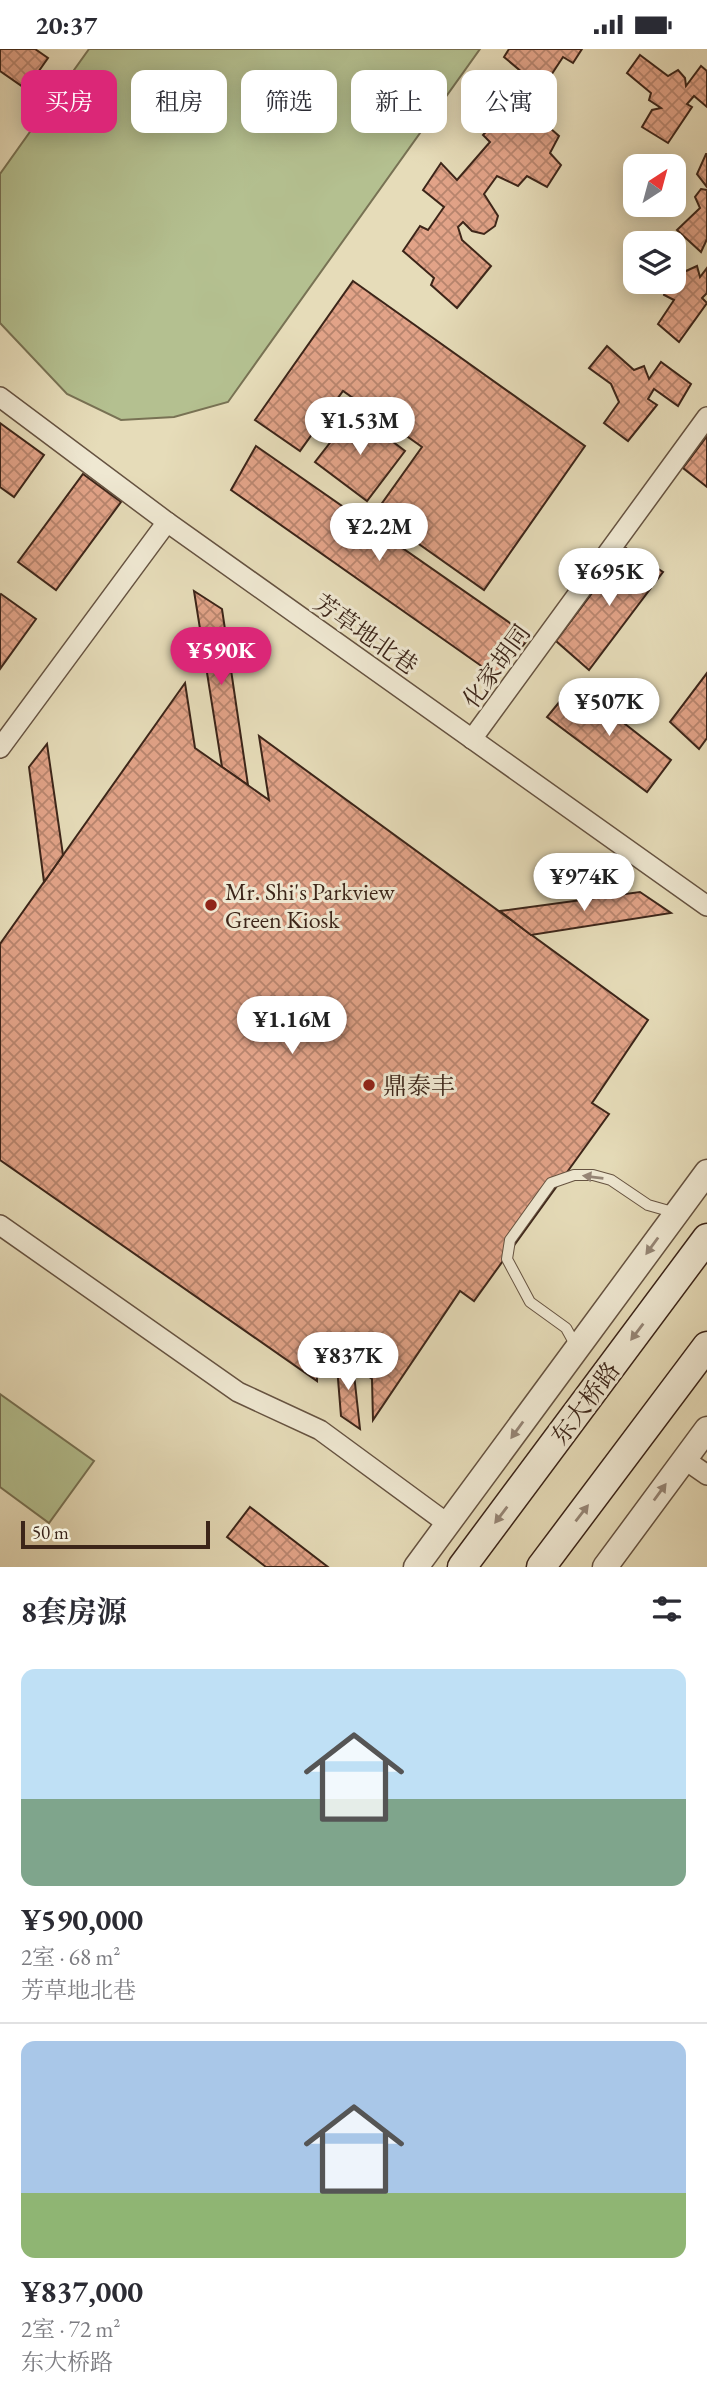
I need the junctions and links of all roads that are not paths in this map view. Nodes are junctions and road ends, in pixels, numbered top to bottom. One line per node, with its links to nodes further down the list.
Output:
1 (0, 397): 3 (street, 芳草地北巷)
2 (707, 417): 4 (street, 化家胡同)
3 (167, 522): 4 (street, 芳草地北巷); 5 (street)
4 (472, 739): 6 (street, 芳草地北巷)
5 (0, 748)
6 (707, 906)
7 (707, 1172): 8 (street)
8 (676, 1213): 12 (street, one-way to 12); 12 (lane, one-way to 12)
9 (0, 1225): 16 (street)
10 (707, 1238): 18 (main road, 东大桥路, one-way to 18)
11 (707, 1346): 19 (main road, one-way to 11)
12 (577, 1348): 16 (street, one-way to 16)
13 (707, 1429): 14 (street)
14 (684, 1459): 15 (street); 20 (street, one-way to 14)
15 (707, 1475)
16 (448, 1524): 17 (street)
17 (416, 1567)
18 (462, 1567)
19 (541, 1567)
20 (605, 1567)

